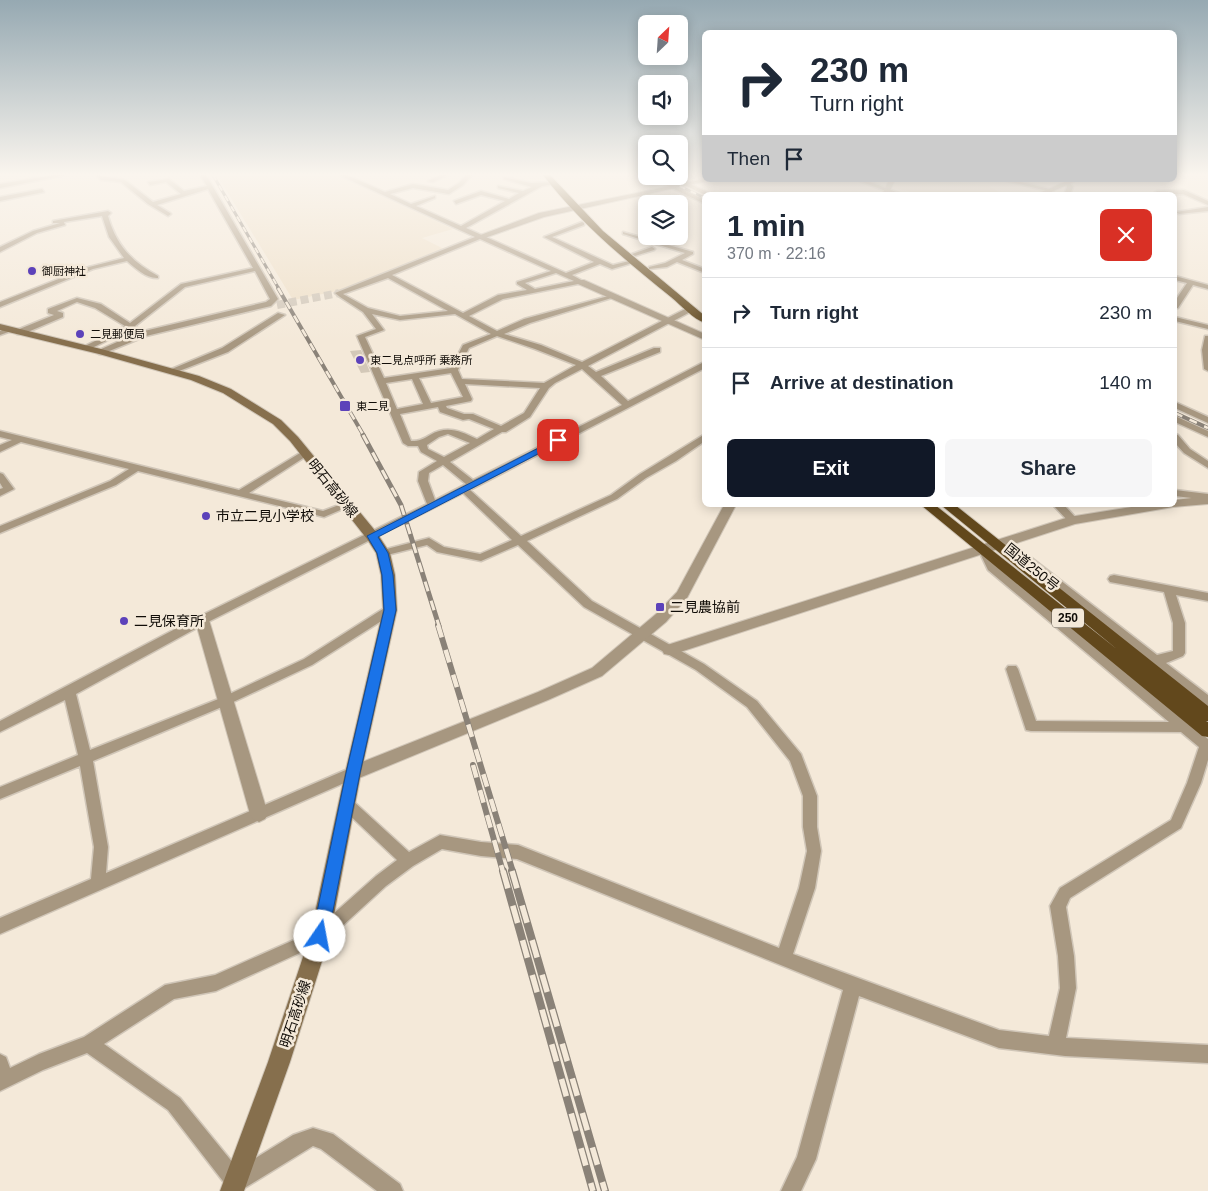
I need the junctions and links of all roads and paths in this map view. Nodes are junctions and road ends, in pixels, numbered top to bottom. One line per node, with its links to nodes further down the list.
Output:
1 (39, 231): 11 (street)
2 (109, 231): 13 (street)
3 (234, 231): 17 (street)
4 (465, 231): 9 (street)
5 (497, 231): 9 (street)
6 (564, 231): 15 (street)
7 (604, 231): 12 (highway)
8 (625, 233): 14 (street)
9 (479, 237): 19 (street); 20 (street)
10 (652, 248): 12 (street)
11 (0, 250)
12 (634, 258): 15 (street); 16 (highway); 35 (highway)
13 (128, 259): 22 (street); 31 (street)
14 (678, 260): 16 (street); 18 (street)
15 (600, 262): 21 (street)
16 (651, 268): 33 (highway)
17 (256, 270): 41 (street); 42 (street)
18 (702, 270)
19 (557, 271): 21 (street); 27 (street)
20 (387, 275): 28 (street); 34 (street); 37 (street)
21 (566, 275): 24 (street)
22 (156, 277)
23 (1177, 278): 25 (street)
24 (581, 282): 27 (street); 29 (street)
25 (1191, 282): 26 (street); 30 (street)
26 (1208, 287)
27 (534, 291): 37 (street)
28 (339, 293)
29 (614, 296): 40 (street); 46 (street)
30 (1177, 303)
31 (0, 305)
32 (276, 305): 41 (street)
33 (702, 309)
34 (366, 310): 37 (street); 59 (street)
35 (692, 310): 38 (highway); 40 (street)
36 (281, 314): 56 (street)
37 (460, 314): 46 (street)
38 (702, 318)
39 (1177, 320): 43 (street)
40 (669, 321): 47 (street); 52 (street)
41 (183, 322): 45 (street)
42 (130, 326): 44 (street); 45 (street); 49 (street)
43 (1208, 327)
44 (7, 330): 49 (main road, 明石高砂線)
45 (143, 334): 51 (street)
46 (496, 334): 52 (street); 55 (street)
47 (702, 336)
48 (1208, 338): 54 (street)
49 (85, 348): 51 (main road, 明石高砂線)
50 (657, 350): 57 (street)
51 (102, 352): 56 (main road, 明石高砂線)
52 (582, 365): 57 (street); 61 (street)
53 (702, 367): 64 (street)
54 (1208, 369)
55 (454, 370): 58 (street); 60 (street)
56 (171, 371): 78 (main road, 明石高砂線)
57 (595, 375): 64 (street)
58 (415, 377): 59 (street); 63 (street)
59 (381, 381): 66 (street)
60 (459, 381): 61 (street); 62 (street)
61 (546, 386): 69 (street)
62 (442, 404): 63 (street); 69 (street)
63 (428, 406): 66 (street)
64 (627, 406): 83 (street)
65 (1177, 406): 68 (street)
66 (395, 412): 76 (street)
67 (1177, 420): 71 (street)
68 (1208, 420)
69 (503, 430): 75 (street)
70 (0, 434): 72 (street)
71 (1208, 434)
72 (22, 438): 77 (street); 81 (street)
73 (702, 439): 99 (street)
74 (1177, 439): 80 (street)
75 (477, 443): 76 (street); 79 (street)
76 (422, 444): 79 (street)
77 (0, 449)
78 (305, 453): 86 (street); 89 (main road, 明石高砂線)
79 (443, 461): 83 (street); 90 (street)
80 (1208, 465)
81 (138, 467): 86 (street); 97 (street)
82 (0, 477): 84 (street)
83 (468, 487): 90 (street); 99 (street)
84 (0, 493)
85 (1177, 493): 87 (street)
86 (240, 494): 89 (street)
87 (1208, 498): 88 (street)
88 (1177, 504)
89 (347, 505): 98 (main road, 明石高砂線)
90 (432, 505): 98 (street)
91 (729, 507): 107 (street)
92 (930, 507): 100 (highway, 国道250号 / 250)
93 (949, 507): 100 (highway, 国道250号 / 250)
94 (1060, 507): 96 (street)
95 (1155, 507): 96 (street)
96 (1073, 520): 100 (street)
97 (0, 530)
98 (372, 536): 101 (main road, 明石高砂線); 106 (street)
99 (517, 539): 101 (street); 107 (street)
100 (990, 547): 108 (street); 109 (street); 114 (highway, 国道250号 / 250); 116 (street); 117 (highway, 国道250号 / 250)
101 (383, 553): 105 (main road, 明石高砂線)
102 (1114, 579): 103 (street)
103 (1168, 588): 104 (street); 109 (street)
104 (1208, 597)
105 (390, 610): 112 (street); 119 (main road, 明石高砂線)
106 (202, 620): 111 (street); 112 (street)
107 (642, 635): 108 (street); 119 (street)
108 (669, 650): 127 (street)
109 (1154, 660): 113 (street)
110 (1012, 670): 116 (street)
111 (69, 692): 115 (street); 118 (street)
112 (225, 701): 118 (street); 122 (street)
113 (1208, 702)
114 (1208, 715)
115 (0, 727)
116 (1184, 727): 117 (street)
117 (1207, 741): 130 (street)
118 (85, 757): 120 (street); 124 (street)
119 (353, 773): 121 (main road, 明石高砂線); 122 (street)
120 (0, 793)
121 (347, 804): 123 (street); 126 (main road, 明石高砂線)
122 (259, 814): 124 (street)
123 (408, 861): 126 (street); 127 (street)
124 (98, 884): 125 (street)
125 (0, 926)
126 (320, 936): 129 (street); 133 (main road, 明石高砂線)
127 (784, 957): 128 (street)
128 (853, 986): 130 (street); 135 (street)
129 (89, 1044): 132 (street); 133 (street)
130 (1056, 1046): 131 (street)
131 (1208, 1054)
132 (2, 1074)
133 (234, 1187): 134 (street)
134 (393, 1191)
135 (791, 1191)

